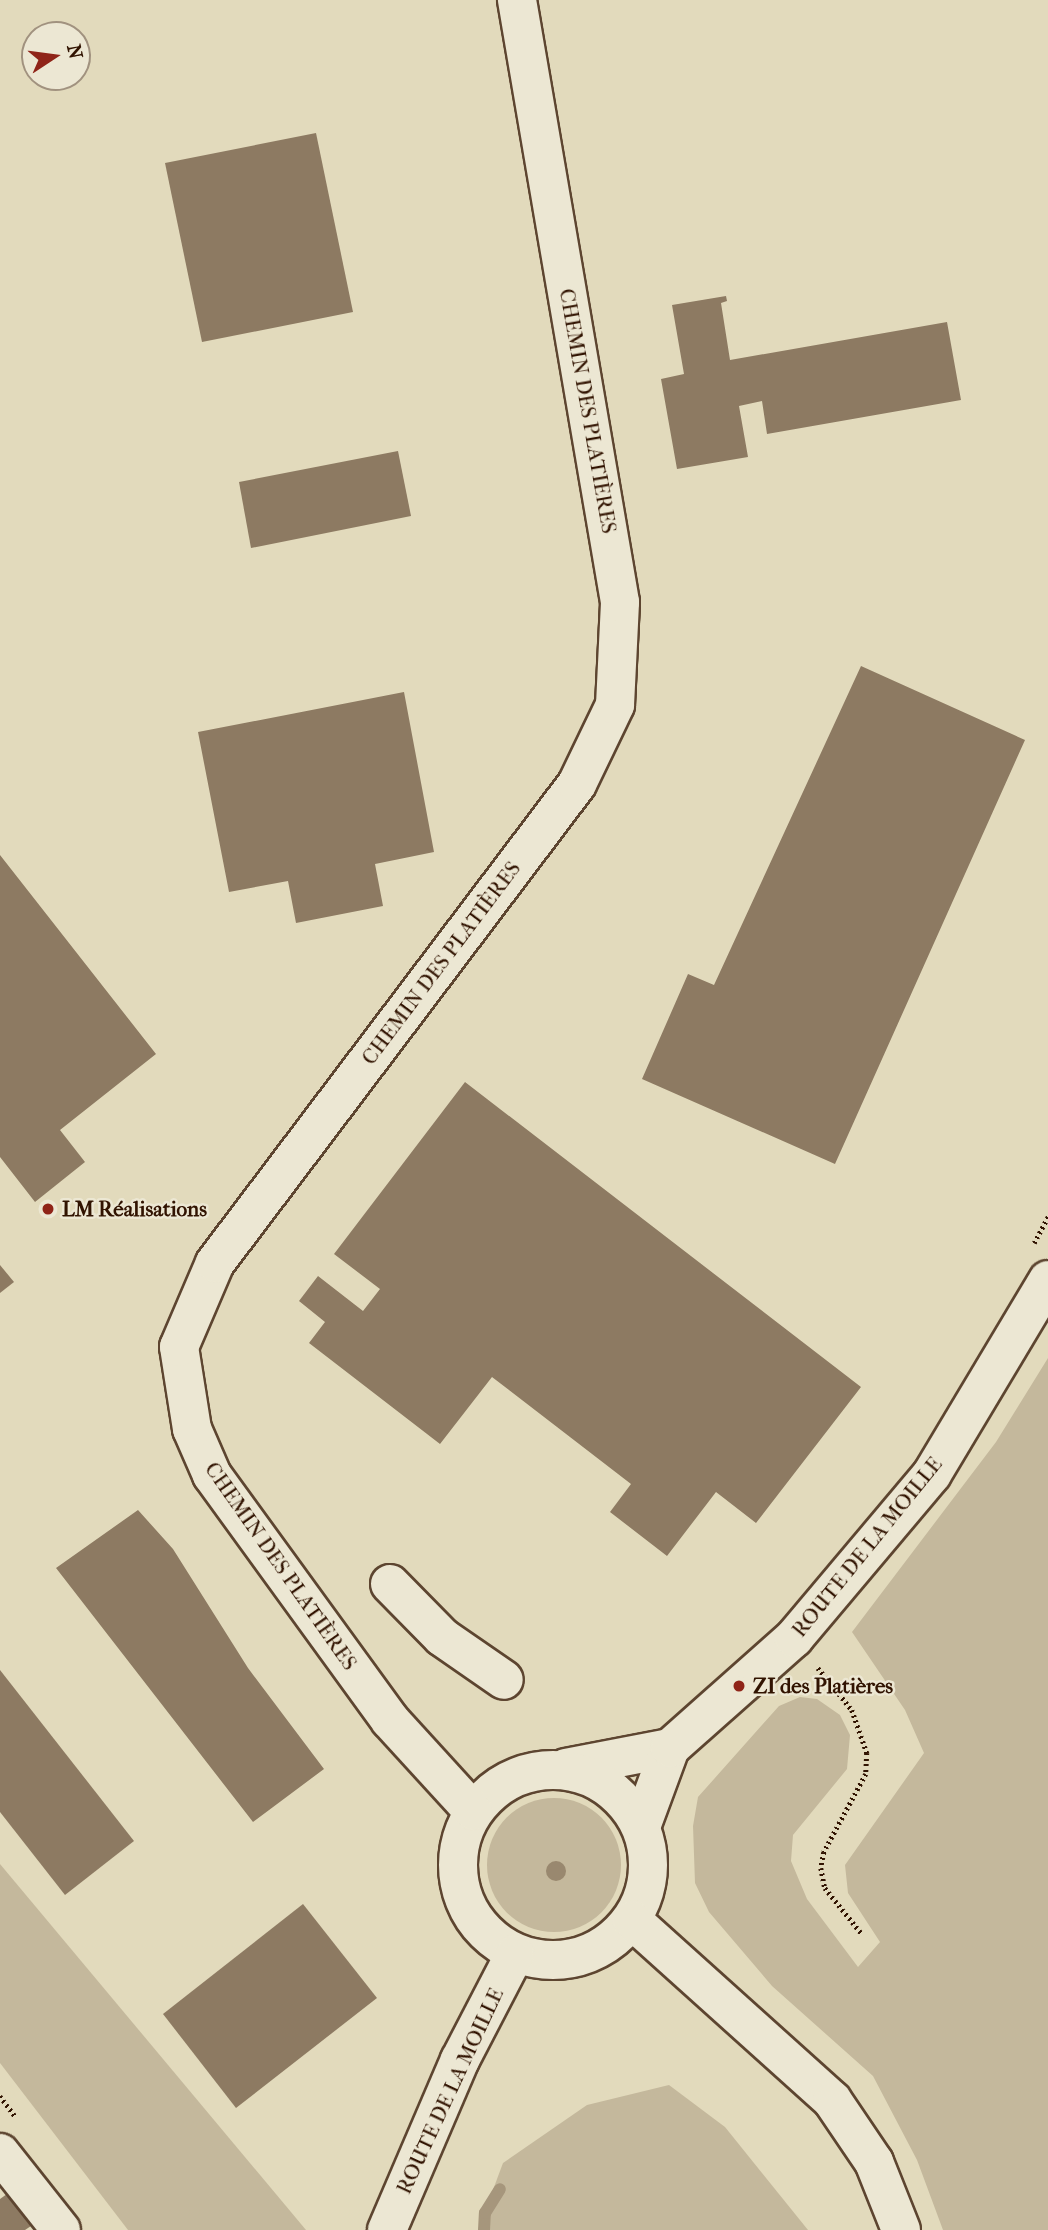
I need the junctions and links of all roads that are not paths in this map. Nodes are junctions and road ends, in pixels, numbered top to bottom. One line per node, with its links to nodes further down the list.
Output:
1 (517, 0): 7 (street, CHEMIN DES PLATIÈRES)
2 (1039, 1266): 5 (street, ROUTE DE LA MOILLE)
3 (390, 1584): 4 (street)
4 (504, 1680)
5 (670, 1748): 6 (street); 8 (street, ROUTE DE LA MOILLE)
6 (558, 1769): 7 (street); 8 (street)
7 (473, 1811): 10 (street)
8 (641, 1827): 9 (street)
9 (632, 1920): 10 (street); 14 (street)
10 (515, 1954): 13 (street, ROUTE DE LA MOILLE)
11 (0, 2153): 12 (street)
12 (61, 2230)
13 (387, 2230)
14 (901, 2230)

